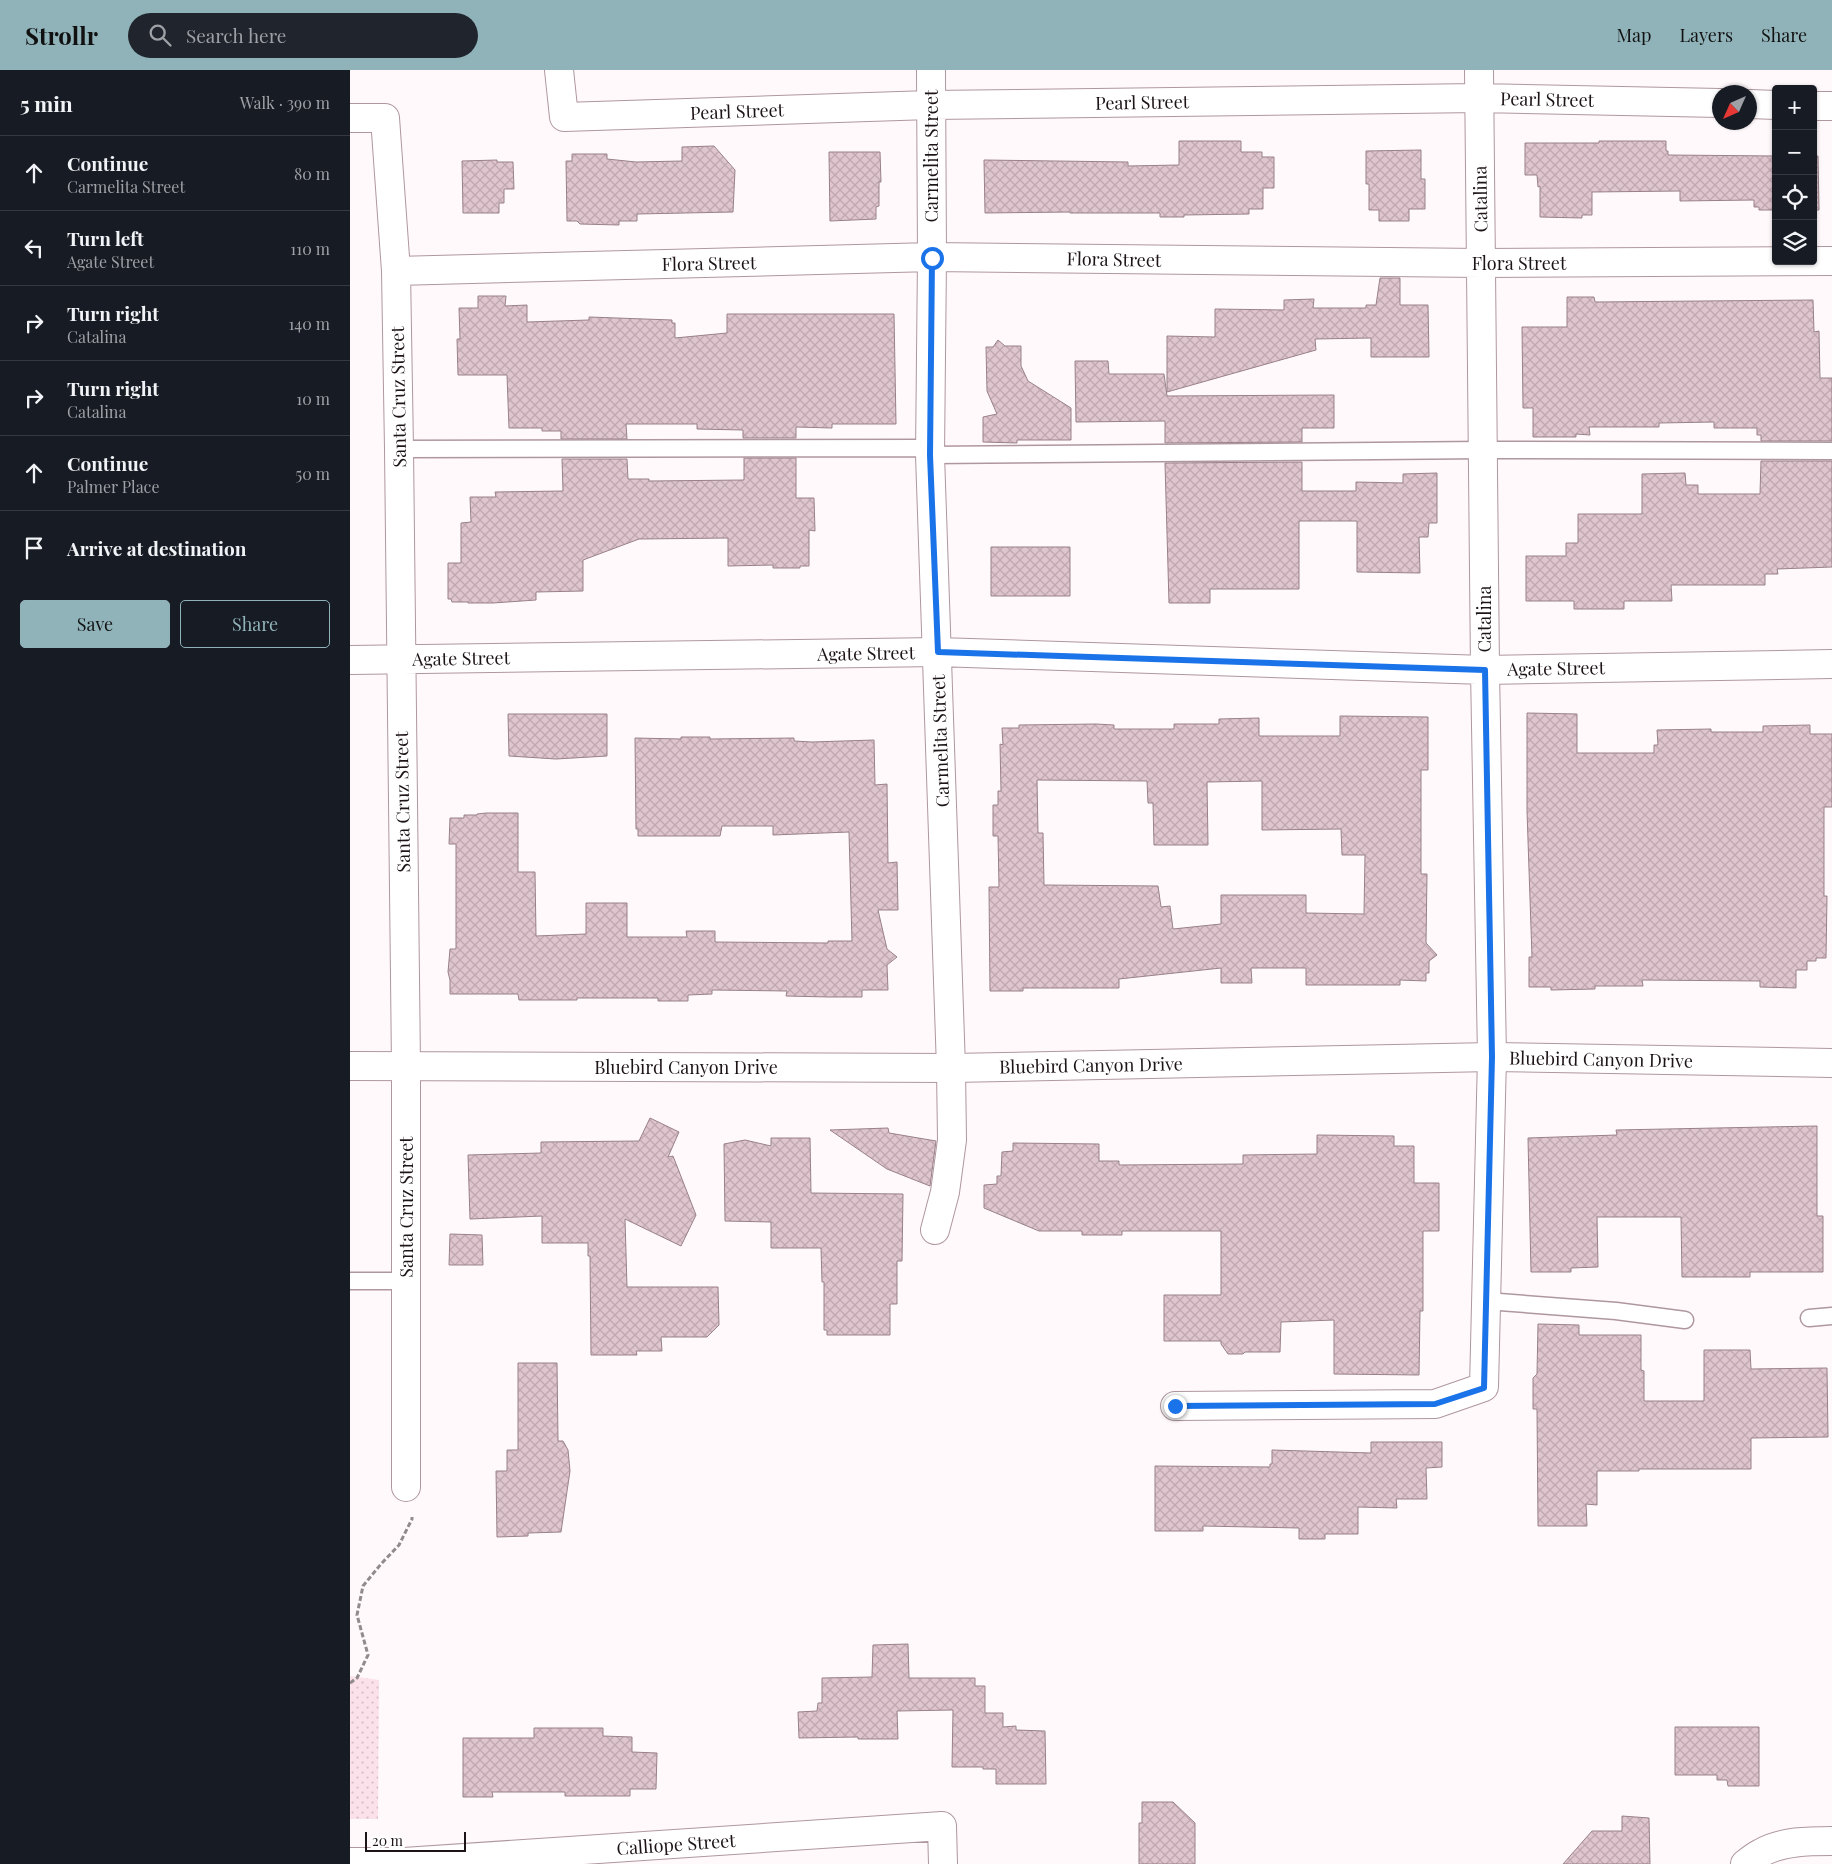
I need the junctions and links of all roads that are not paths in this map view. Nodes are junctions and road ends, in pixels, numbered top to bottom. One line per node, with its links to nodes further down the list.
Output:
1 (559, 70): 7 (street, Pearl Street)
2 (931, 70): 7 (street, Carmelita Street)
3 (1480, 70): 4 (street, Catalina)
4 (1480, 98): 5 (street, Pearl Street); 7 (street, Pearl Street); 14 (street, Catalina)
5 (1712, 104)
6 (1757, 104): 8 (street)
7 (930, 105): 12 (street, Carmelita Street)
8 (1772, 105)
9 (1817, 106): 10 (street)
10 (1832, 106)
11 (350, 118): 15 (street, Santa Cruz Street)
12 (932, 258): 14 (street, Flora Street); 15 (street, Flora Street); 18 (street, Carmelita Street)
13 (1832, 262): 14 (street, Flora Street)
14 (1481, 263): 17 (street, Catalina)
15 (396, 271): 16 (street, Santa Cruz Street)
16 (399, 449): 18 (lane); 21 (street, Santa Cruz Street)
17 (1483, 450): 18 (lane); 19 (lane); 24 (street, Catalina)
18 (930, 451): 20 (street, Carmelita Street)
19 (1832, 452)
20 (938, 652): 21 (street, Agate Street); 24 (street, Agate Street); 29 (street, Carmelita Street)
21 (400, 659): 22 (street, Agate Street); 28 (street, Santa Cruz Street)
22 (350, 660)
23 (1832, 664): 24 (street, Agate Street)
24 (1485, 670): 25 (street, Catalina)
25 (1492, 1057): 26 (street, Bluebird Canyon Drive); 29 (street, Bluebird Canyon Drive); 33 (street, Catalina)
26 (1832, 1063)
27 (350, 1066): 28 (street, Bluebird Canyon Drive)
28 (406, 1066): 29 (street, Bluebird Canyon Drive); 32 (street, Santa Cruz Street)
29 (951, 1068): 30 (street, Carmelita Street)
30 (935, 1230)
31 (350, 1281): 32 (lane)
32 (406, 1281): 38 (street, Santa Cruz Street)
33 (1486, 1301): 36 (lane); 37 (street, Catalina)
34 (1832, 1316): 35 (lane)
35 (1809, 1318)
36 (1684, 1320)
37 (1175, 1406)
38 (406, 1487)
39 (1832, 1841): 43 (street)
40 (350, 1862): 41 (street, Calliope Street)
41 (404, 1863): 42 (street, Calliope Street)
42 (943, 1864)
43 (1745, 1864)

